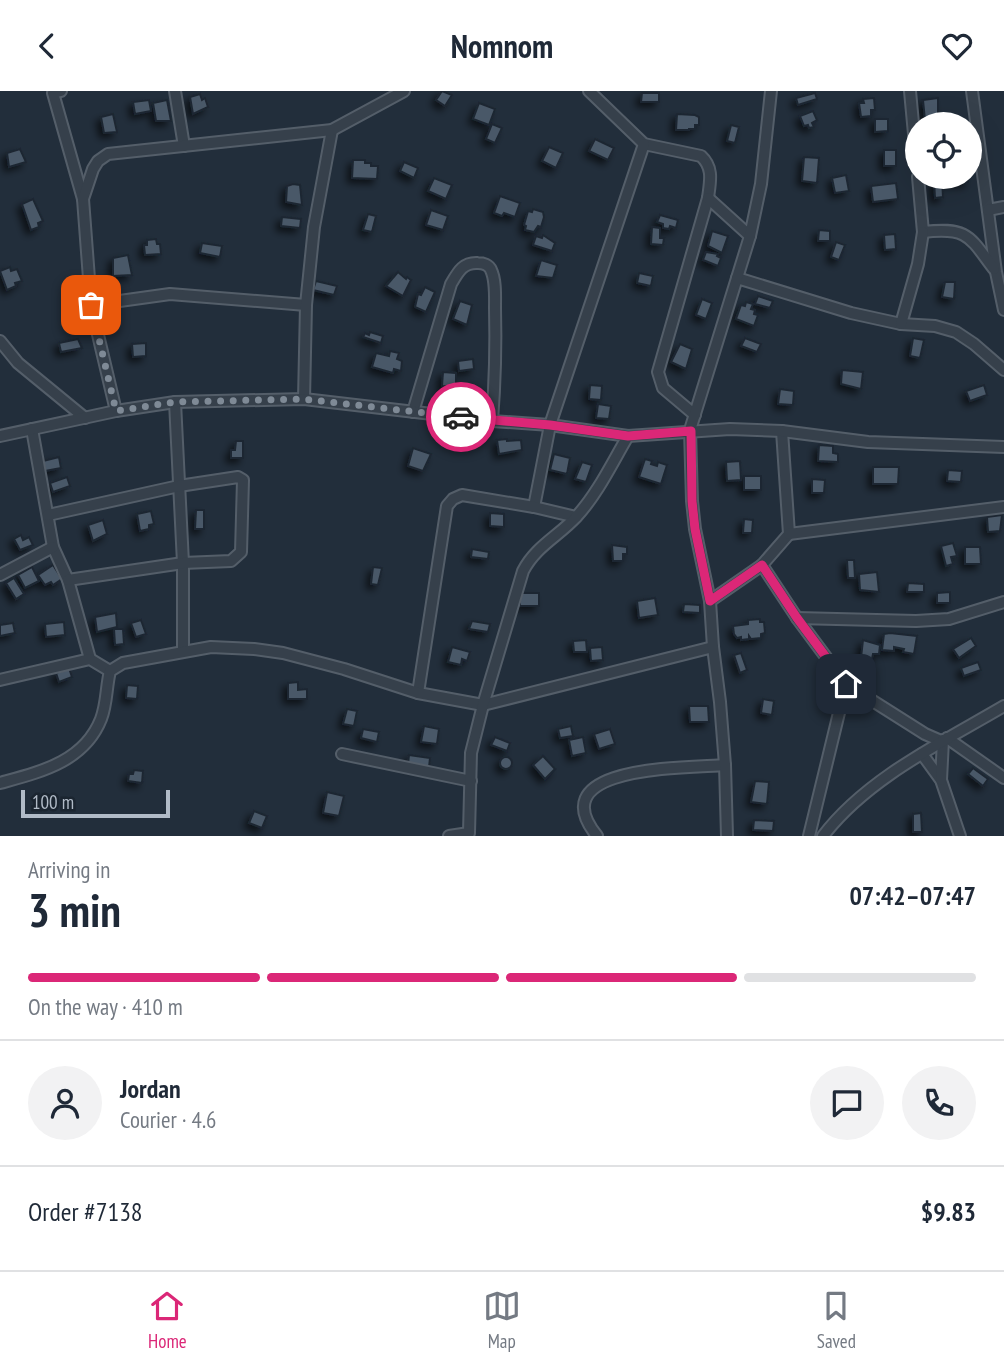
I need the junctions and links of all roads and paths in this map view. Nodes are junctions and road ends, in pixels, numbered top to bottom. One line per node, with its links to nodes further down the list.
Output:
1 (175, 91): 11 (street)
2 (404, 91): 9 (street)
3 (589, 91): 10 (street)
4 (771, 91): 18 (street)
5 (910, 91): 8 (street)
6 (972, 91): 16 (street)
7 (56, 92): 14 (street)
8 (912, 112)
9 (332, 130): 11 (street); 22 (street)
10 (644, 144): 13 (street); 34 (street)
11 (184, 145): 14 (street)
12 (919, 189): 17 (street)
13 (708, 198): 18 (street); 31 (street)
14 (83, 199): 21 (street)
15 (1004, 207): 16 (street)
16 (988, 210): 19 (street)
17 (923, 232): 19 (street); 24 (street)
18 (750, 236): 20 (street)
19 (996, 272): 23 (street)
20 (737, 278): 24 (street); 31 (street)
21 (91, 305): 22 (street); 29 (street)
22 (306, 306): 27 (street)
23 (1004, 310)
24 (901, 324): 26 (street)
25 (0, 341): 32 (street)
26 (1004, 370)
27 (303, 399): 28 (street); 30 (street)
28 (175, 402): 29 (street); 41 (street)
29 (116, 411): 32 (street)
30 (413, 412): 33 (street); 33 (street)
31 (695, 415): 36 (street)
32 (85, 418): 35 (street)
33 (492, 421): 34 (street)
34 (550, 425): 39 (street); 42 (street)
35 (32, 429): 38 (street); 44 (street)
36 (691, 431): 37 (street); 39 (street); 52 (street)
37 (782, 431): 40 (street); 46 (street)
38 (0, 436)
39 (628, 436): 45 (street)
40 (1004, 447)
41 (179, 486): 44 (street); 48 (street); 48 (street)
42 (534, 507): 45 (street); 61 (street)
43 (1004, 507): 46 (street)
44 (48, 515): 47 (street)
45 (576, 517): 62 (street)
46 (789, 534): 49 (street)
47 (53, 547): 50 (street); 51 (street)
48 (183, 563): 51 (street); 56 (street)
49 (762, 565): 52 (street); 54 (street)
50 (0, 575)
51 (68, 580): 57 (street)
52 (710, 601): 55 (street)
53 (1004, 602): 54 (street)
54 (797, 618): 60 (street)
55 (713, 647): 62 (street); 68 (street)
56 (183, 651): 58 (street); 61 (street)
57 (90, 659): 58 (street); 59 (street)
58 (110, 671): 72 (street)
59 (0, 680)
60 (846, 684): 64 (street); 77 (street)
61 (418, 693): 62 (street)
62 (483, 705): 71 (street)
63 (1004, 706): 65 (street)
64 (925, 734): 65 (street); 66 (street)
65 (944, 740): 66 (street); 69 (street); 70 (street)
66 (923, 753): 70 (street); 78 (street)
67 (342, 754): 71 (street)
68 (726, 765): 75 (street); 76 (street)
69 (1004, 778)
70 (941, 780): 79 (street)
71 (471, 781): 73 (street)
72 (0, 783)
73 (469, 834): 74 (street)
74 (449, 836)
75 (597, 836)
76 (727, 836)
77 (809, 836)
78 (823, 836)
79 (960, 836)

